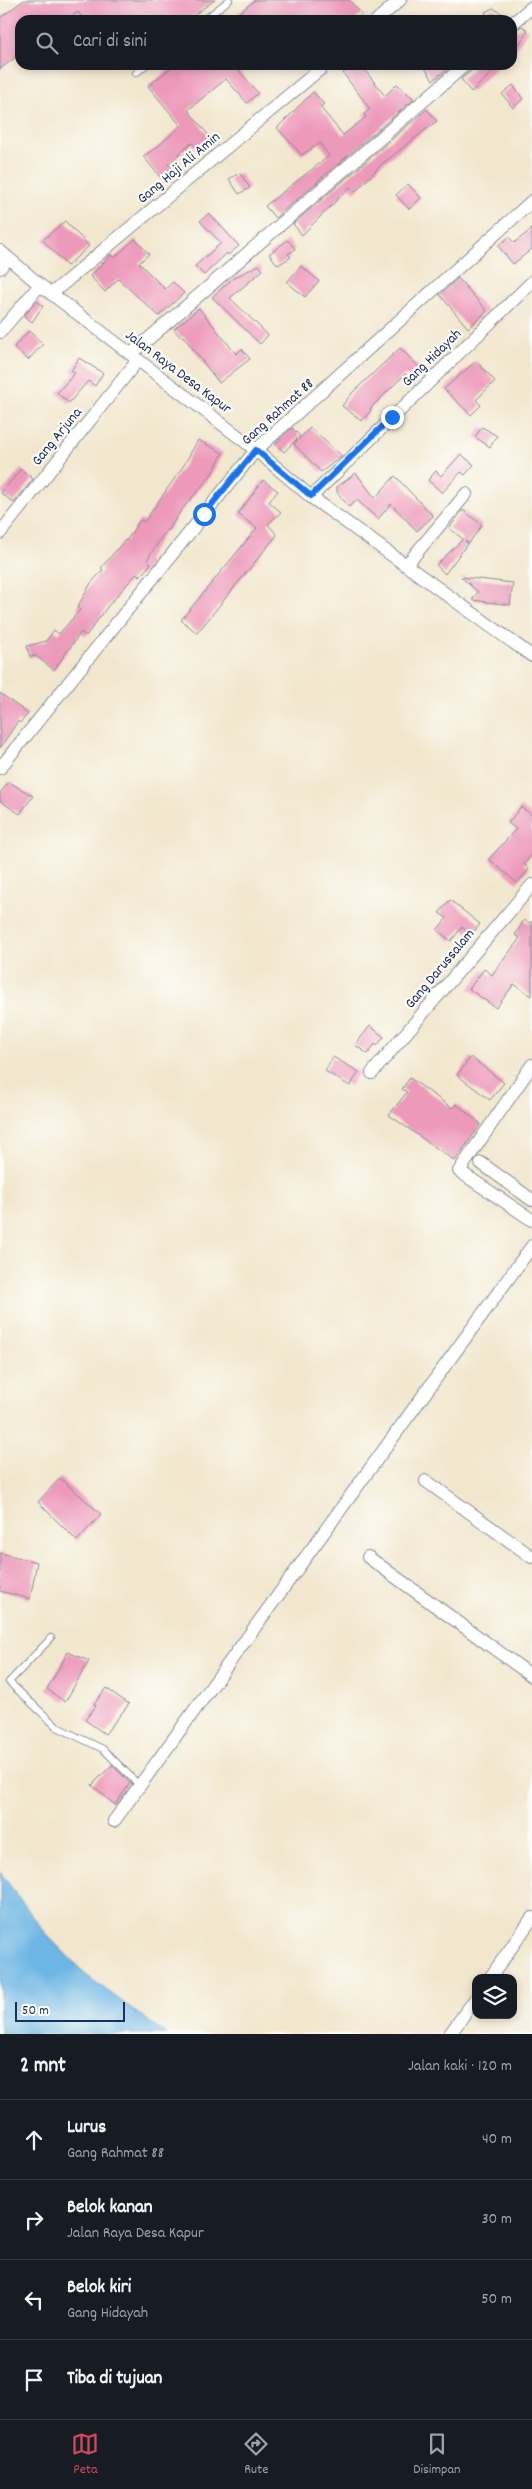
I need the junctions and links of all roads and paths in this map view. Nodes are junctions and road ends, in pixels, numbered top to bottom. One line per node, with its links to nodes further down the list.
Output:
1 (229, 0): 4 (lane)
2 (400, 0): 5 (street)
3 (532, 7): 6 (street)
4 (210, 15)
5 (383, 15)
6 (517, 20)
7 (140, 70): 10 (lane)
8 (319, 70): 15 (street, Gang Haji Ali Amin)
9 (459, 70): 17 (street, Gang Arjuna)
10 (136, 73)
11 (532, 201): 18 (street, Gang Rahmat 88)
12 (3, 259): 14 (street, Jalan Raya Desa Kapur)
13 (532, 282): 20 (street, Gang Hidayah)
14 (40, 285): 15 (street, Jalan Raya Desa Kapur); 16 (street)
15 (51, 294): 17 (street, Jalan Raya Desa Kapur)
16 (0, 332)
17 (135, 357): 18 (street, Jalan Raya Desa Kapur); 21 (street, Gang Arjuna)
18 (256, 450): 20 (street, Jalan Raya Desa Kapur); 24 (street, Gang Rahmat 88)
19 (466, 494): 22 (street)
20 (311, 496): 22 (street, Jalan Raya Desa Kapur)
21 (0, 533)
22 (406, 564): 23 (street, Jalan Raya Desa Kapur)
23 (532, 656)
24 (0, 768)
25 (532, 885): 27 (street, Gang Darussalam)
26 (532, 1066): 30 (street)
27 (372, 1073)
28 (481, 1163): 29 (street)
29 (532, 1200)
30 (532, 1220)
31 (532, 1246): 37 (street)
32 (426, 1481): 34 (street)
33 (368, 1556): 36 (street)
34 (532, 1557)
35 (51, 1638): 37 (lane)
36 (532, 1676)
37 (140, 1786): 38 (street)
38 (114, 1821)
39 (532, 1918): 40 (street)
40 (493, 1974)
41 (472, 2004): 42 (street)
42 (450, 2034)

